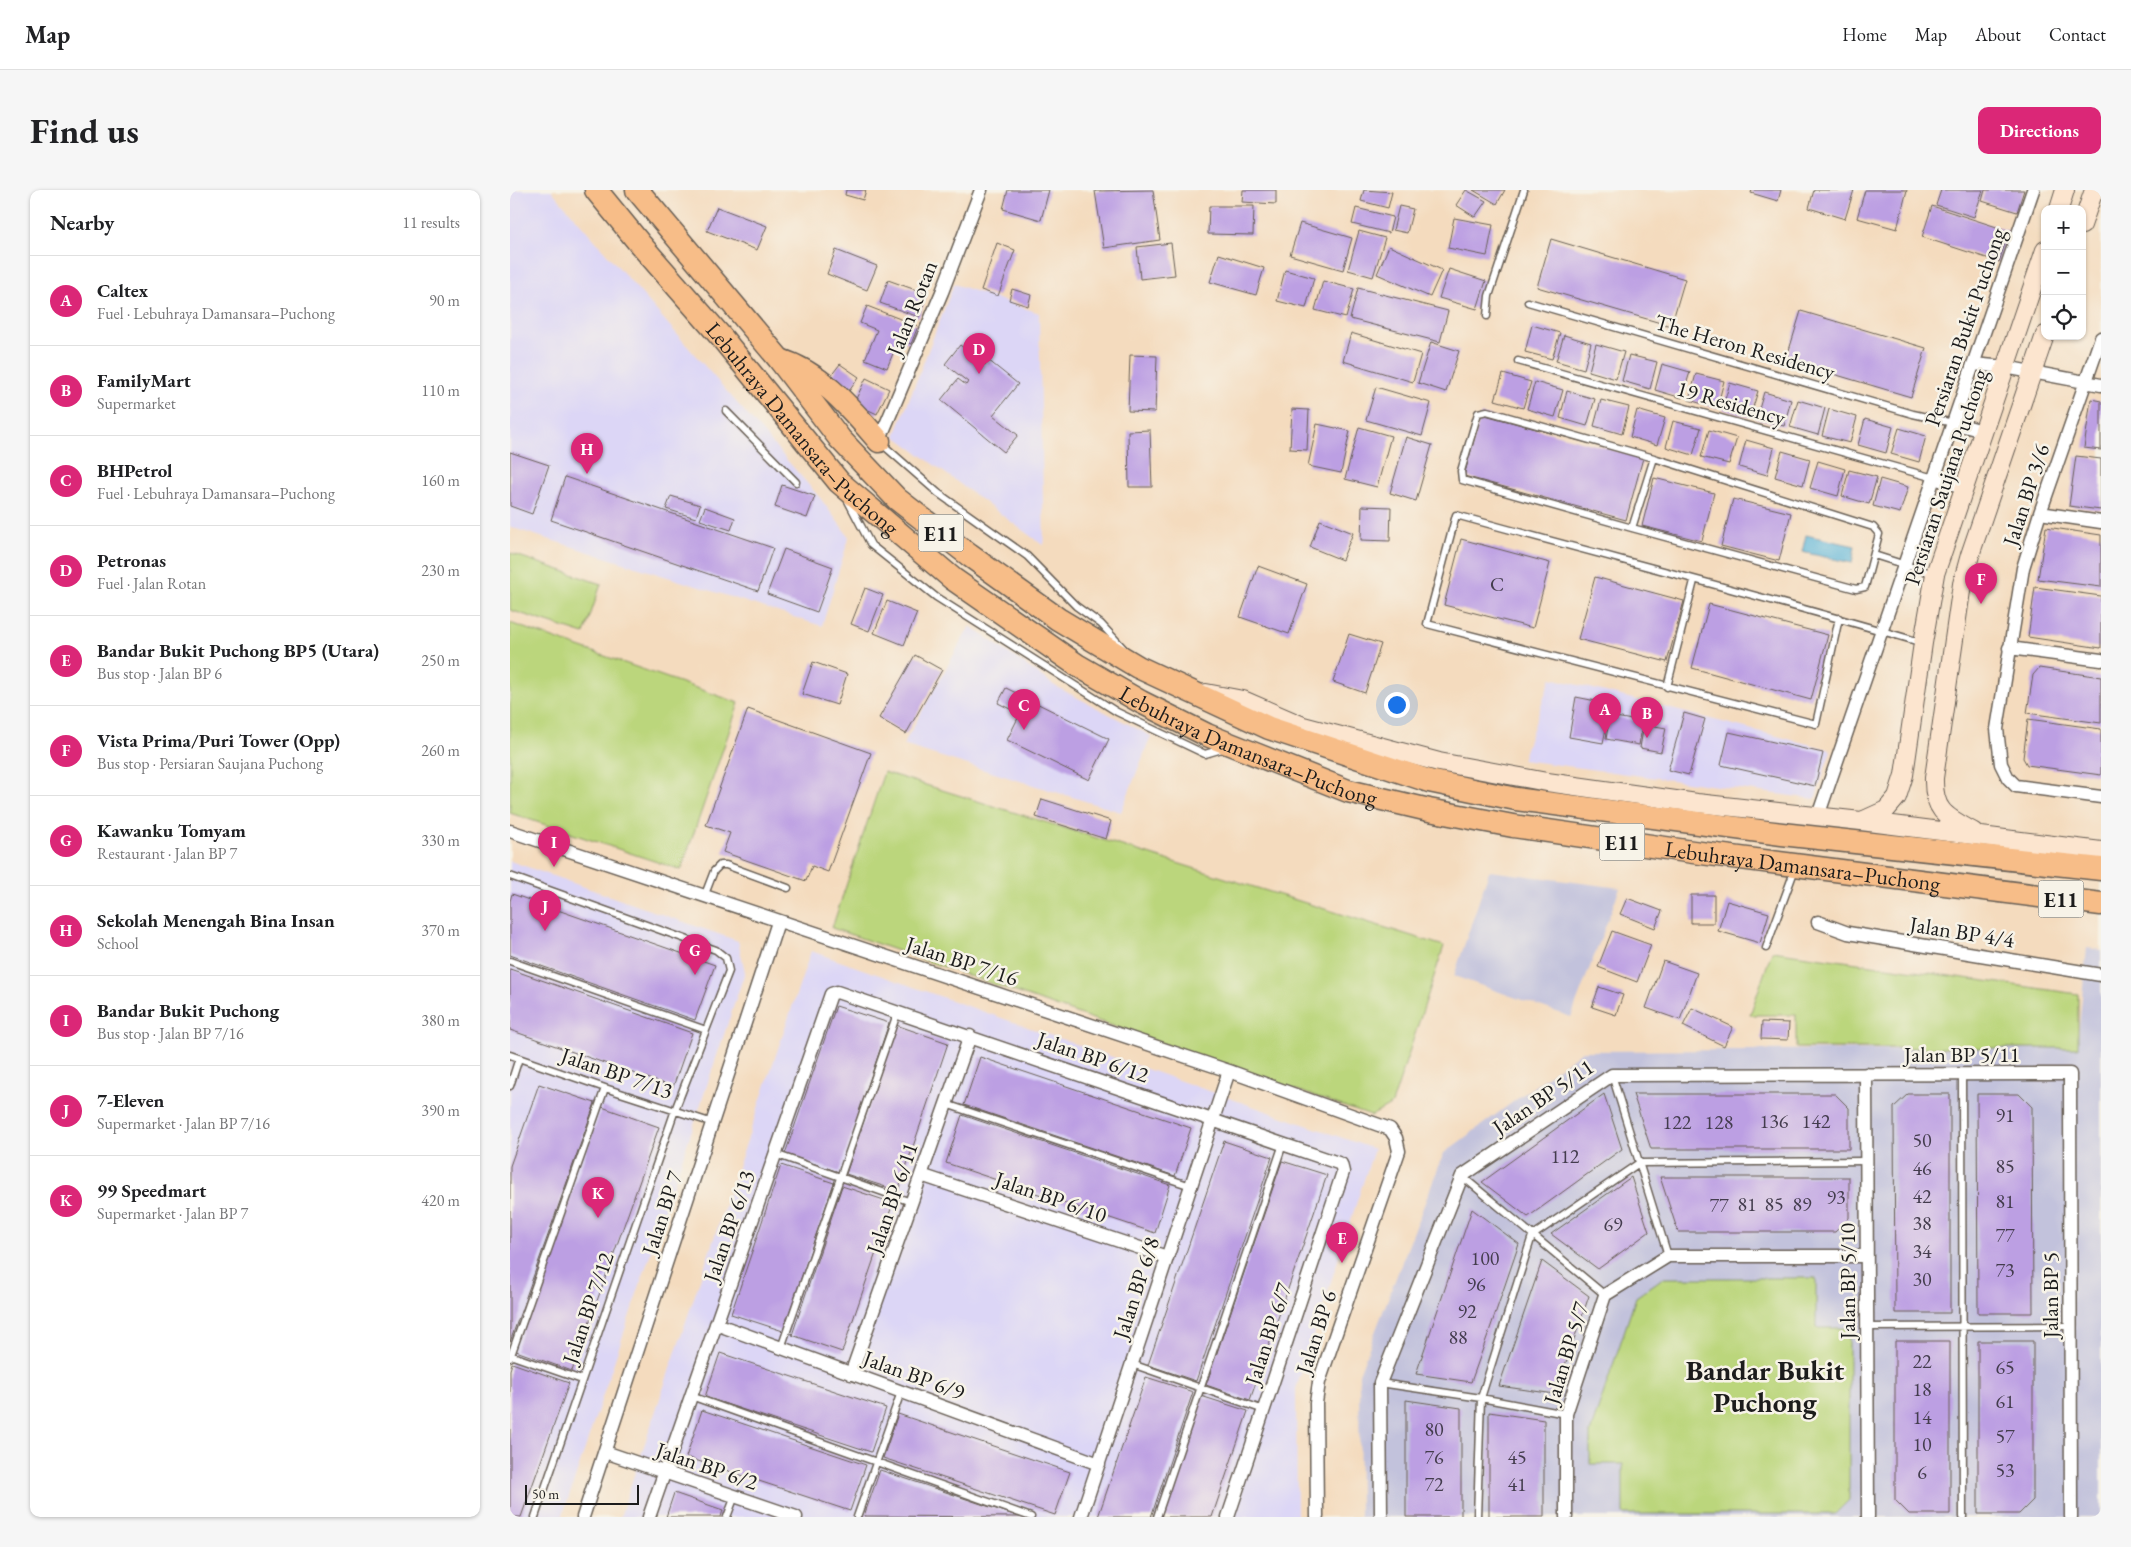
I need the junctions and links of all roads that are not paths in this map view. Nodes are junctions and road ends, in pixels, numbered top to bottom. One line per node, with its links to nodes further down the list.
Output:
1 (586, 190): 11 (highway)
2 (596, 190): 11 (highway, Lebuhraya Damansara–Puchong / E11)
3 (637, 190): 17 (highway, Lebuhraya Damansara–Puchong / E11)
4 (981, 190): 27 (street, Jalan Rotan)
5 (1524, 190): 14 (lane)
6 (2033, 190): 19 (street, Persiaran Bukit Puchong)
7 (2065, 190): 9 (street)
8 (2094, 190): 10 (street)
9 (2060, 205)
10 (2086, 213)
11 (640, 244): 53 (highway, Lebuhraya Damansara–Puchong / E11)
12 (2041, 262): 20 (street, Persiaran Saujana Puchong)
13 (1528, 302): 25 (lane, The Heron Residency)
14 (1487, 316)
15 (2101, 338): 22 (street, Jalan BP 3/6)
16 (2043, 340): 21 (street, Persiaran Saujana Puchong)
17 (780, 359): 27 (highway); 44 (highway, Lebuhraya Damansara–Puchong / E11)
18 (1518, 361): 29 (lane, 19 Residency)
19 (1974, 364): 20 (street); 25 (street, Persiaran Bukit Puchong)
20 (2005, 367): 21 (street); 26 (street, Persiaran Saujana Puchong)
21 (2032, 372): 22 (street); 51 (street, Persiaran Saujana Puchong)
22 (2085, 383): 23 (street); 32 (street, Jalan BP 3/6)
23 (2101, 385)
24 (726, 411): 30 (lane)
25 (1953, 422): 26 (street); 29 (street, Persiaran Bukit Puchong)
26 (1983, 431): 31 (street, Persiaran Saujana Puchong)
27 (879, 441): 44 (lane)
28 (1654, 458): 34 (lane); 34 (lane); 35 (lane)
29 (1934, 478): 31 (street); 36 (street, Persiaran Bukit Puchong)
30 (796, 482)
31 (1963, 487): 37 (street, Persiaran Saujana Puchong)
32 (2040, 513): 33 (street); 42 (street, Jalan BP 3/6)
33 (2101, 522)
34 (1632, 528): 35 (lane)
35 (1874, 555): 36 (lane)
36 (1905, 565): 37 (lane); 40 (street, Persiaran Bukit Puchong)
37 (1935, 574): 41 (street, Persiaran Saujana Puchong)
38 (1694, 580): 39 (lane); 45 (lane); 45 (lane)
39 (1839, 618): 40 (lane); 45 (lane)
40 (1882, 631): 41 (lane); 48 (street, Persiaran Bukit Puchong)
41 (1923, 643): 49 (street, Persiaran Saujana Puchong)
42 (2009, 648): 43 (street); 47 (street, Jalan BP 3/6)
43 (2101, 660)
44 (1138, 667): 46 (highway, Lebuhraya Damansara–Puchong / E11)
45 (1667, 687)
46 (1185, 688): 48 (street); 54 (highway, Lebuhraya Damansara–Puchong / E11)
47 (2101, 797)
48 (1818, 816): 49 (street)
49 (1861, 821): 51 (street)
50 (510, 832): 57 (street, Jalan BP 7/16)
51 (1978, 835): 52 (street)
52 (2101, 851)
53 (1796, 866): 58 (highway, Lebuhraya Damansara–Puchong / E11); 61 (lane)
54 (2101, 869)
55 (510, 876): 66 (lane, Jalan BP 7/12)
56 (788, 888): 57 (lane)
57 (704, 897): 59 (street, Jalan BP 7/16)
58 (2101, 904)
59 (778, 922): 70 (street, Jalan BP 7/16); 80 (street, Jalan BP 7)
60 (1818, 922): 63 (street, Jalan BP 4/4)
61 (1766, 948)
62 (510, 961): 66 (lane)
63 (2101, 975)
64 (831, 994): 65 (street, Jalan BP 6/12); 83 (street, Jalan BP 6/13)
65 (898, 1011): 67 (street, Jalan BP 6/12); 89 (lane)
66 (706, 1030): 78 (lane, Jalan BP 7/12)
67 (970, 1036): 77 (street, Jalan BP 6/11); 79 (street, Jalan BP 6/12)
68 (510, 1054): 69 (lane, Jalan BP 7/13)
69 (519, 1058): 75 (lane); 76 (lane, Jalan BP 7/13)
70 (1230, 1071): 79 (street, Jalan BP 6/8); 81 (street, Jalan BP 7/16)
71 (1866, 1074): 72 (street, Jalan BP 5/11); 74 (street, Jalan BP 5/11); 84 (street, Jalan BP 5/10)
72 (1962, 1074): 73 (street, Jalan BP 5/11); 98 (lane)
73 (2070, 1074): 99 (street, Jalan BP 5)
74 (1612, 1075): 85 (lane); 88 (street, Jalan BP 5/11)
75 (510, 1086)
76 (605, 1088): 78 (lane, Jalan BP 7/13); 102 (lane)
77 (946, 1104): 87 (street, Jalan BP 6/11); 90 (lane)
78 (674, 1110): 80 (lane, Jalan BP 7/13); 105 (lane, Jalan BP 7/12)
79 (1213, 1120): 82 (street, Jalan BP 6/12); 90 (street, Jalan BP 6/8)
80 (713, 1123): 113 (street, Jalan BP 7)
81 (1396, 1138): 128 (street, Jalan BP 6)
82 (1283, 1144): 86 (street, Jalan BP 6/12); 107 (lane)
83 (775, 1154): 89 (lane); 97 (street, Jalan BP 6/13)
84 (1867, 1161): 85 (lane); 94 (street, Jalan BP 5/10)
85 (1639, 1163): 92 (lane); 93 (lane)
86 (1341, 1164): 111 (street, Jalan BP 6/7)
87 (921, 1175): 91 (street, Jalan BP 6/11); 95 (street, Jalan BP 6/10)
88 (1462, 1176): 92 (lane); 106 (street)
89 (841, 1177): 91 (lane); 101 (lane)
90 (1191, 1186): 95 (street, Jalan BP 6/8)
91 (911, 1202): 104 (street, Jalan BP 6/11)
92 (1532, 1236): 96 (lane); 110 (lane)
93 (1668, 1256): 94 (street); 96 (street, Jalan BP 5/7)
94 (1867, 1256): 100 (street, Jalan BP 5/10)
95 (1168, 1257): 103 (street, Jalan BP 6/8)
96 (1605, 1295): 112 (street, Jalan BP 5/7)
97 (716, 1324): 101 (street, Jalan BP 6/9); 109 (street, Jalan BP 6/13)
98 (1963, 1326): 99 (lane); 100 (lane); 133 (lane)
99 (2070, 1326): 134 (street, Jalan BP 5)
100 (1867, 1327): 132 (street, Jalan BP 5/10)
101 (781, 1348): 104 (street, Jalan BP 6/9)
102 (510, 1356): 105 (lane)
103 (1132, 1364): 107 (lane); 115 (street, Jalan BP 6/8)
104 (851, 1374): 108 (street, Jalan BP 6/9)
105 (582, 1380): 118 (lane, Jalan BP 7/12)
106 (1380, 1383): 110 (lane); 129 (street)
107 (1202, 1388): 111 (lane); 126 (lane)
108 (901, 1392): 114 (lane); 115 (street, Jalan BP 6/9)
109 (691, 1396): 114 (lane); 116 (street, Jalan BP 6/13)
110 (1481, 1398): 112 (lane); 130 (lane)
111 (1264, 1410): 127 (street, Jalan BP 6/7)
112 (1566, 1414): 131 (street, Jalan BP 5/7)
113 (606, 1452): 116 (street, Jalan BP 6/2); 119 (street, Jalan BP 7)
114 (876, 1462): 123 (lane); 124 (lane)
115 (1099, 1464): 125 (street, Jalan BP 6/8)
116 (664, 1472): 117 (street, Jalan BP 6/2); 120 (street, Jalan BP 6/13)
117 (735, 1496): 121 (lane); 122 (street, Jalan BP 6/2)
118 (535, 1517)
119 (583, 1517)
120 (649, 1517)
121 (727, 1517)
122 (796, 1517)
123 (857, 1517)
124 (1031, 1517)
125 (1081, 1517)
126 (1158, 1517)
127 (1228, 1517)
128 (1317, 1517)
129 (1381, 1517)
130 (1477, 1517)
131 (1566, 1517)
132 (1868, 1517)
133 (1963, 1517)
134 (2071, 1517)

